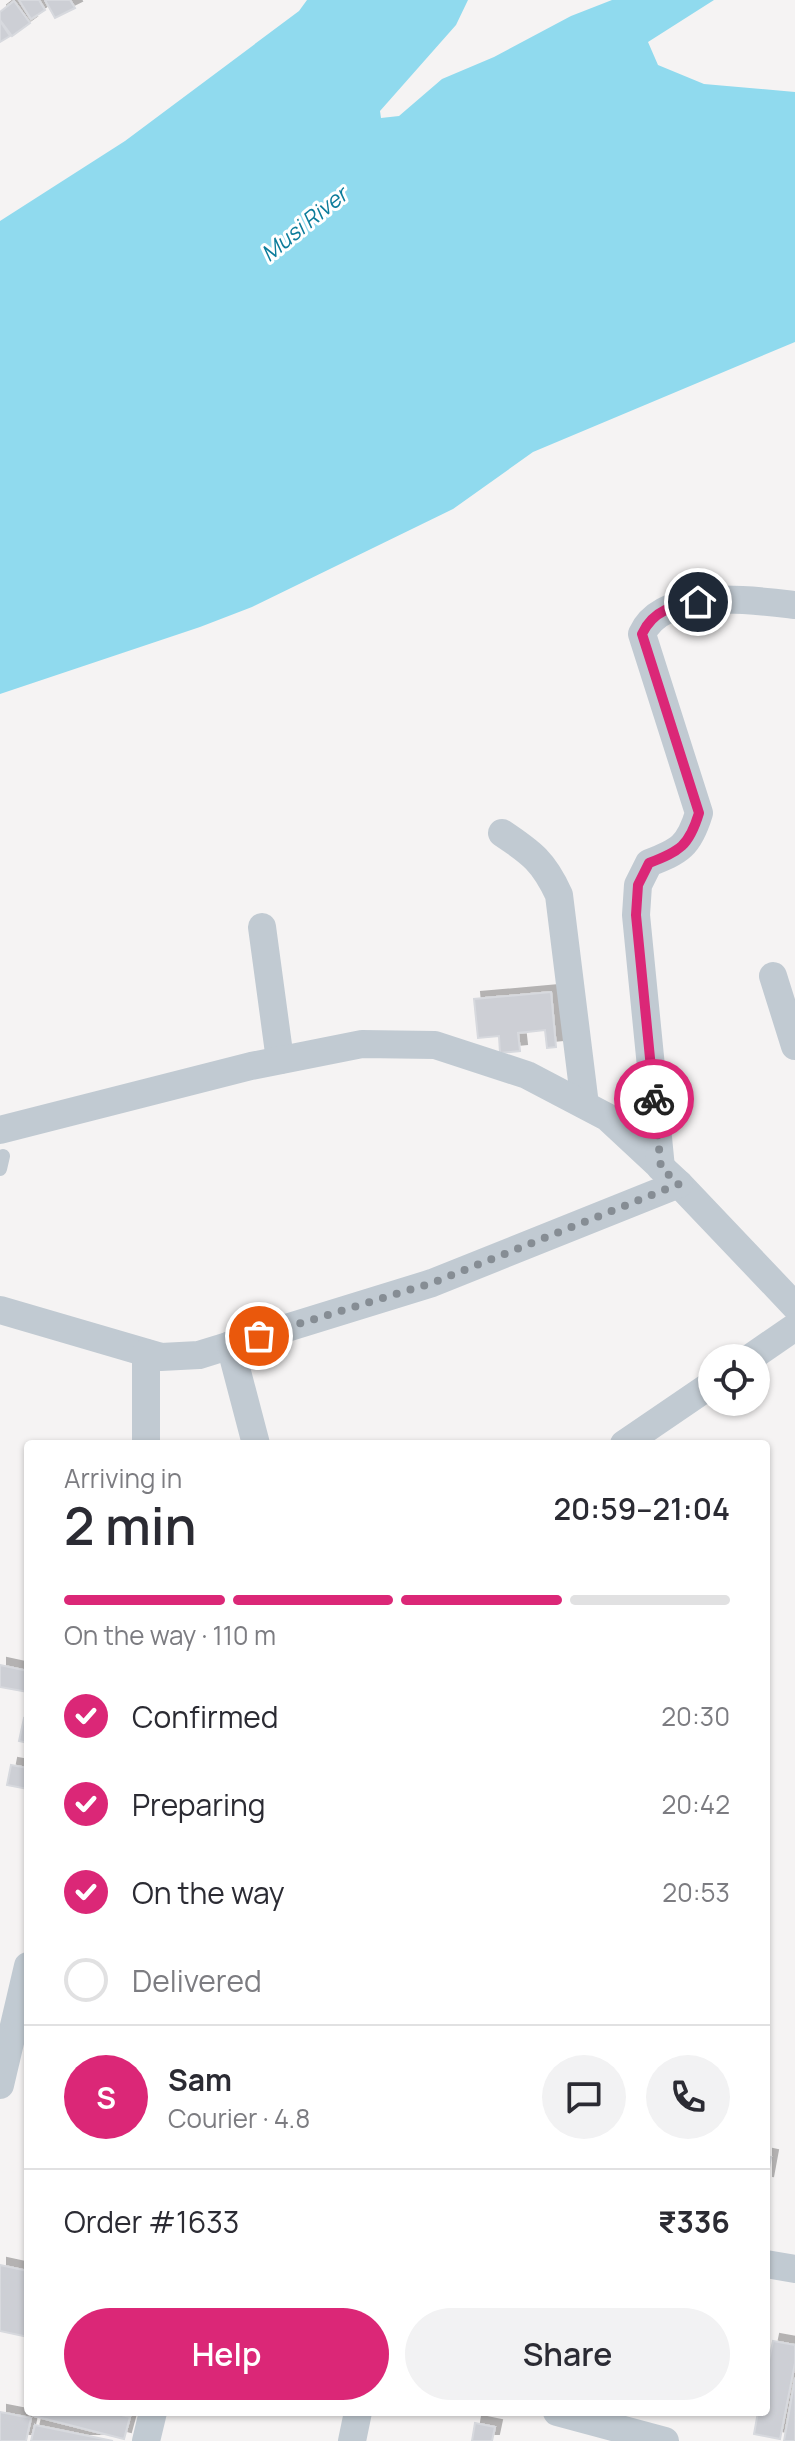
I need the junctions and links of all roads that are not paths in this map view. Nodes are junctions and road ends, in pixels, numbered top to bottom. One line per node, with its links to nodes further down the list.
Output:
1 (795, 605): 9 (street)
2 (502, 833): 7 (street)
3 (262, 927): 6 (street)
4 (773, 976): 5 (street)
5 (795, 1046)
6 (280, 1060): 7 (street); 8 (street)
7 (585, 1105): 9 (street)
8 (1, 1152)
9 (670, 1176): 10 (street); 14 (street)
10 (795, 1306)
11 (0, 1310): 15 (street)
12 (795, 1327): 13 (street)
13 (770, 1344)
14 (230, 1345): 15 (street); 18 (street)
15 (146, 1353): 17 (street)
16 (698, 1394): 19 (street)
17 (146, 1440)
18 (255, 1440)
19 (630, 1440)
20 (24, 1983): 21 (street)
21 (0, 2085)
22 (770, 2265): 23 (street)
23 (795, 2269)
24 (152, 2416): 27 (street)
25 (357, 2416): 28 (street)
26 (572, 2424): 29 (street)
27 (146, 2441)
28 (352, 2441)
29 (665, 2441)

